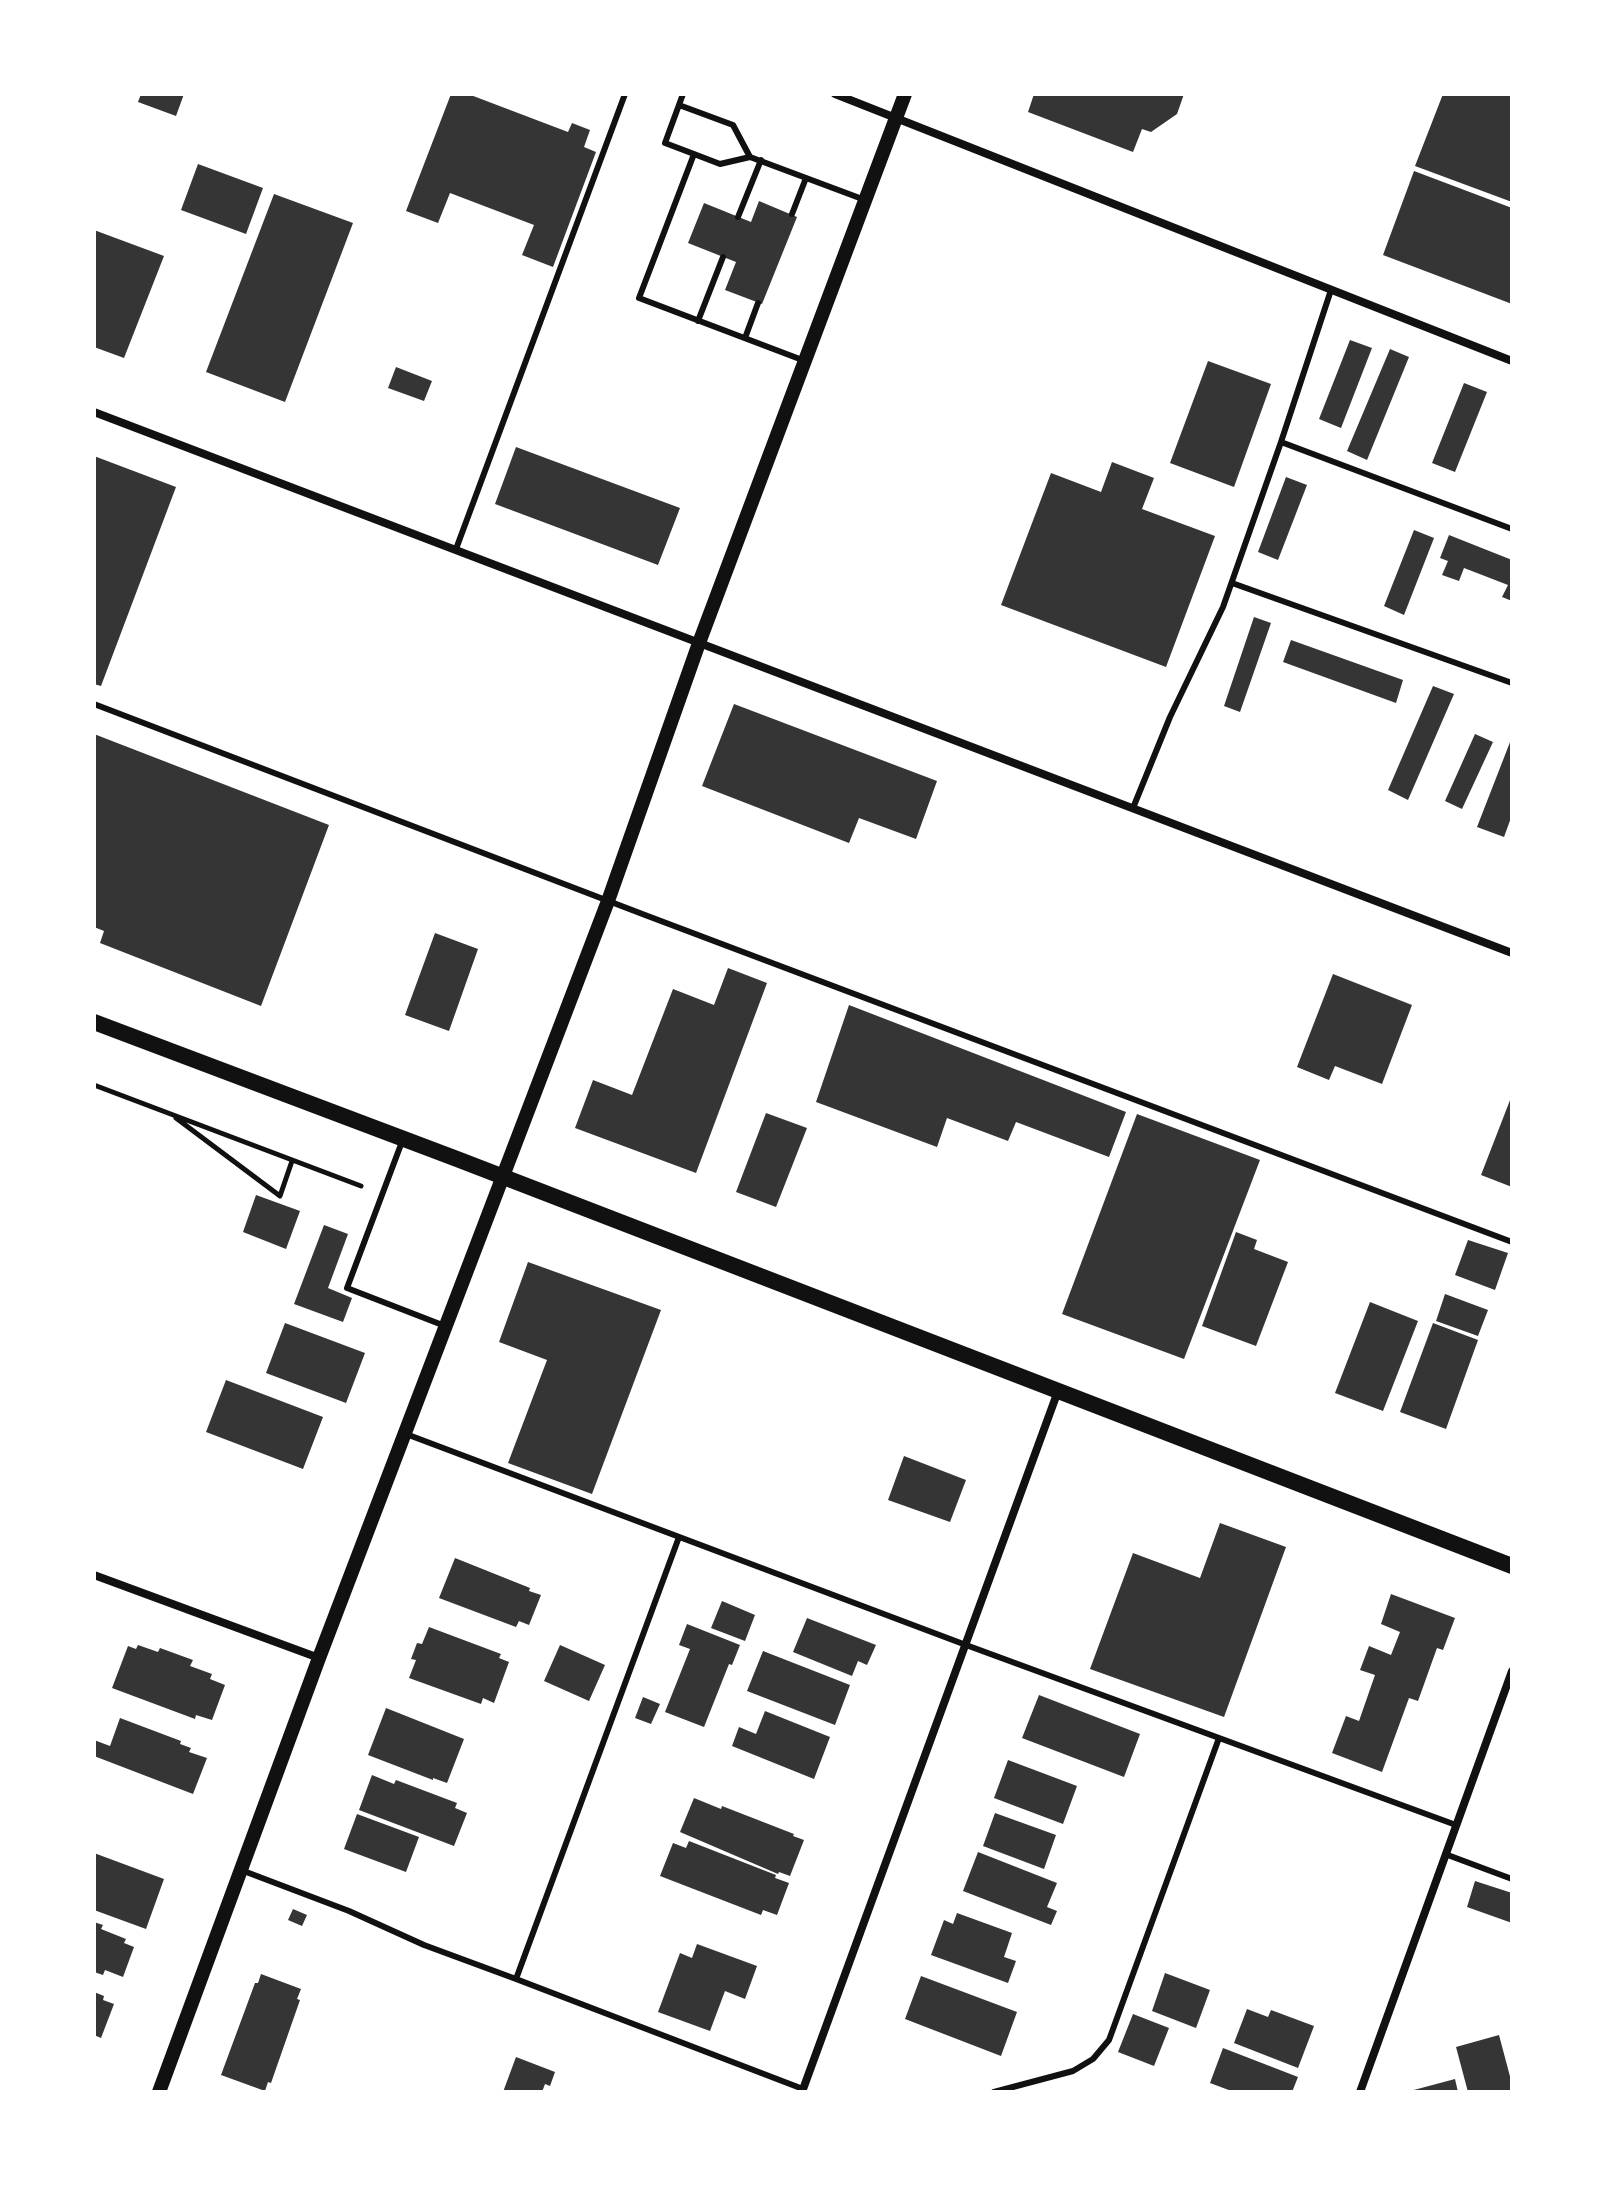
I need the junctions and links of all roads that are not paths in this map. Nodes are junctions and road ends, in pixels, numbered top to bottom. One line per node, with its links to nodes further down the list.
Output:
1 (625, 94): 24 (lane)
2 (683, 94): 5 (lane)
3 (835, 94): 6 (street)
4 (905, 94): 6 (street)
5 (679, 105): 7 (lane); 8 (lane)
6 (896, 117): 11 (street); 15 (street)
7 (694, 154): 8 (lane); 17 (lane)
8 (750, 157): 9 (lane)
9 (761, 160): 10 (lane); 13 (lane)
10 (806, 178): 11 (lane); 12 (lane)
11 (865, 200): 19 (street)
12 (792, 214)
13 (738, 217)
14 (723, 257): 17 (lane)
15 (1331, 290): 20 (street); 22 (lane)
16 (758, 303): 18 (lane)
17 (698, 321): 18 (lane)
18 (745, 338): 19 (lane)
19 (805, 361): 26 (street)
20 (1512, 361)
21 (94, 412): 24 (street)
22 (1281, 442): 23 (lane); 25 (lane)
23 (1512, 529)
24 (456, 549): 26 (street)
25 (1232, 583): 27 (lane); 29 (lane)
26 (699, 643): 29 (street); 30 (street)
27 (1512, 683)
28 (94, 704): 30 (lane)
29 (1133, 808): 31 (street)
30 (608, 901): 34 (street); 35 (lane)
31 (1512, 953)
32 (94, 1022): 33 (main road)
33 (403, 1139): 34 (main road); 36 (lane)
34 (503, 1177): 36 (street); 37 (main road)
35 (1512, 1242)
36 (446, 1327): 38 (street)
37 (1058, 1391): 40 (main road); 42 (street)
38 (405, 1433): 39 (lane); 43 (street)
39 (679, 1537): 42 (lane); 50 (lane)
40 (1512, 1566)
41 (94, 1575): 43 (street)
42 (966, 1645): 45 (lane); 51 (street)
43 (319, 1658): 48 (street)
44 (1512, 1671): 46 (street)
45 (1219, 1738): 46 (lane); 53 (lane)
46 (1456, 1825): 47 (street)
47 (1445, 1854): 49 (lane); 54 (street)
48 (241, 1870): 50 (lane); 52 (street)
49 (1512, 1879)
50 (516, 1979): 51 (lane)
51 (802, 2091)
52 (159, 2092)
53 (994, 2092)
54 (1360, 2092)

